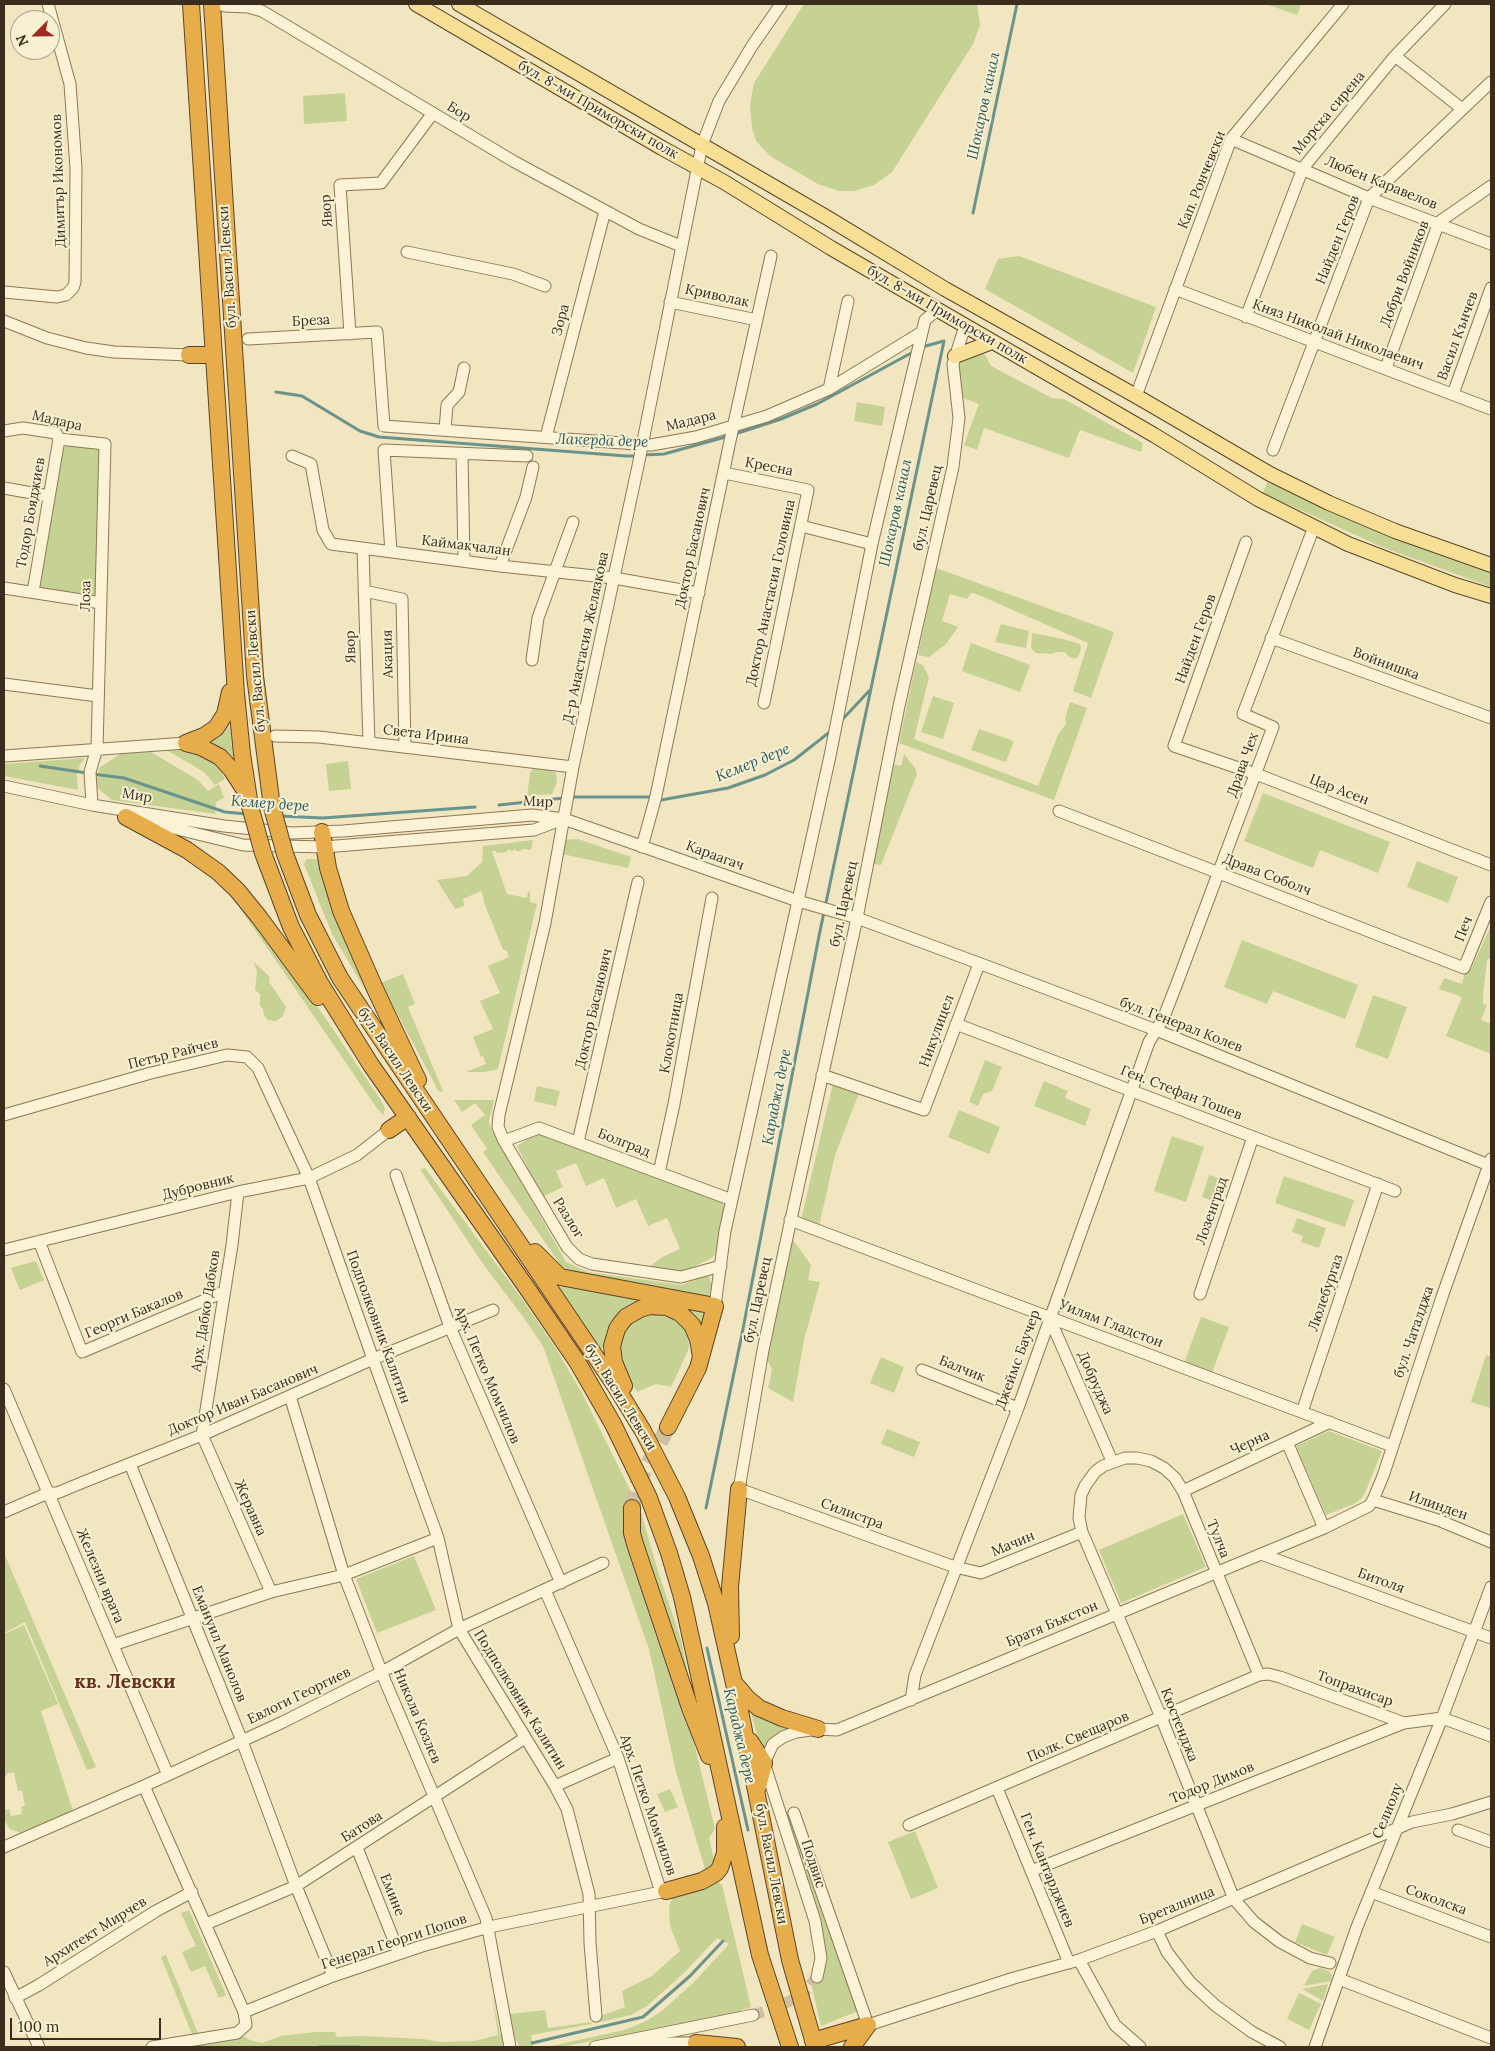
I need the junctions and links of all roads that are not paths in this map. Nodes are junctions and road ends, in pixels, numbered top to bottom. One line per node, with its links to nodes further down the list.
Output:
1 (48, 4): 28 (street, Димитър Икономов)
2 (191, 4): 43 (highway, бул. Васил Левски)
3 (416, 4): 15 (main road, бул. 8-ми Приморски полк)
4 (459, 4): 14 (main road, бул. 8-ми Приморски полк)
5 (781, 4): 14 (street, Д-р Анастасия Желязкова)
6 (1343, 4): 13 (street, Кап. Рончевски)
7 (1445, 4): 9 (street, Морска сирена)
8 (216, 5): 12 (street, Бор); 39 (highway, бул. Васил Левски)
9 (1395, 56): 11 (street); 16 (street, Морска сирена)
10 (1491, 82): 11 (street, Найден Геров)
11 (1461, 108): 18 (street, Найден Геров)
12 (433, 114): 19 (street, Бор); 37 (street, Явор)
13 (1232, 139): 16 (street, Любен Каравелов); 27 (street, Кап. Рончевски)
14 (702, 145): 15 (street, Д-р Анастасия Желязкова); 30 (main road, бул. 8-ми Приморски полк)
15 (698, 167): 22 (street, Д-р Анастасия Желязкова); 32 (main road, бул. 8-ми Приморски полк)
16 (1303, 168): 18 (street, Любен Каравелов); 33 (street, Морска сирена)
17 (1491, 186): 20 (street, Добри Войников)
18 (1369, 198): 20 (street, Любен Каравелов); 41 (street, Найден Геров)
19 (605, 211): 22 (street, Бор); 55 (street, Зора)
20 (1439, 222): 21 (street, Любен Каравелов); 46 (street, Добри Войников)
21 (1491, 244)
22 (681, 246): 31 (street, Д-р Анастасия Желязкова)
23 (407, 252): 25 (street)
24 (771, 256): 34 (street, Доктор Басанович)
25 (545, 286)
26 (1491, 288): 48 (street, Васил Кънчев)
27 (1175, 290): 33 (street, Княз Николай Николаевич); 49 (street, Кап. Рончевски)
28 (4, 292)
29 (848, 301): 47 (street)
30 (967, 301): 32 (main road); 36 (main road); 49 (main road, бул. 8-ми Приморски полк)
31 (670, 302): 34 (street, Криволак); 58 (street, Д-р Анастасия Желязкова)
32 (937, 310): 36 (main road, бул. 8-ми Приморски полк); 38 (street)
33 (1246, 317): 41 (street, Княз Николай Николаевич)
34 (758, 320): 54 (street, Доктор Басанович)
35 (4, 321): 42 (street)
36 (966, 326): 40 (main road, бул. 8-ми Приморски полк); 44 (street, бул. Царевец)
37 (350, 334): 39 (street, Бреза); 51 (street, Бреза)
38 (921, 336): 47 (street, Мадара); 72 (street)
39 (240, 340): 93 (highway, бул. Васил Левски)
40 (992, 342): 44 (main road); 70 (main road, бул. 8-ми Приморски полк)
41 (1314, 342): 46 (street, Княз Николай Николаевич); 59 (street, Найден Геров)
42 (189, 355): 43 (highway)
43 (214, 355): 88 (highway, бул. Васил Левски)
44 (955, 356): 116 (street, бул. Царевец)
45 (464, 368): 52 (street)
46 (1386, 368): 48 (street, Княз Николай Николаевич)
47 (829, 388): 54 (street, Мадара)
48 (1453, 394): 50 (street, Княз Николай Николаевич)
49 (1136, 396): 76 (main road, бул. 8-ми Приморски полк)
50 (1491, 409)
51 (384, 426): 52 (street, Мадара)
52 (445, 430): 55 (street, Мадара)
53 (4, 431): 56 (street, Мадара)
54 (733, 432): 58 (street, Мадара); 64 (street, Доктор Басанович)
55 (546, 437): 58 (street, Мадара)
56 (59, 439): 57 (street, Мадара); 67 (street, Тодор Бояджиев)
57 (105, 444): 85 (street, Лоза)
58 (644, 445): 79 (street, Д-р Анастасия Желязкова)
59 (1273, 450)
60 (462, 453): 62 (street); 74 (street); 75 (street)
61 (292, 456): 73 (street, Каймакчалан)
62 (526, 456)
63 (533, 467): 77 (street)
64 (724, 473): 66 (street, Кресна); 83 (street, Доктор Басанович)
65 (4, 488): 67 (street)
66 (808, 490): 69 (street, Доктор Анастасия Головина)
67 (49, 496): 82 (street, Тодор Бояджиев)
68 (573, 522): 78 (street)
69 (801, 526): 72 (street); 91 (street, Доктор Анастасия Головина)
70 (1314, 527): 84 (main road, бул. 8-ми Приморски полк); 86 (street, Драва Чех)
71 (1246, 542): 96 (street, Найден Геров)
72 (872, 544): 114 (street)
73 (363, 549): 74 (street, Каймакчалан); 81 (street, Явор)
74 (391, 552): 75 (street, Каймакчалан)
75 (464, 561): 77 (street, Каймакчалан)
76 (1491, 565)
77 (500, 566): 78 (street, Каймакчалан)
78 (556, 572): 79 (street, Каймакчалан); 87 (street)
79 (614, 578): 83 (street, Каймакчалан); 100 (street, Д-р Анастасия Желязкова)
80 (4, 588): 82 (street)
81 (364, 591): 95 (street, Явор); 97 (street, Акация)
82 (33, 592): 85 (street)
83 (699, 593): 109 (street, Доктор Басанович)
84 (1491, 596)
85 (101, 603): 90 (street, Лоза)
86 (1271, 638): 92 (street, Войнишка); 101 (street, Драва Чех)
87 (532, 660)
88 (234, 666): 94 (highway); 103 (highway, бул. Васил Левски)
89 (4, 684): 90 (street)
90 (98, 696): 98 (street, Лоза)
91 (764, 703)
92 (1491, 718)
93 (269, 735): 95 (street, Света Ирина); 127 (highway, бул. Васил Левски, bridge)
94 (186, 743): 98 (street); 103 (highway)
95 (369, 743): 97 (street, Света Ирина)
96 (1174, 746): 101 (street, Цар Асен)
97 (405, 747): 100 (street, Света Ирина)
98 (97, 748): 99 (street); 104 (street, Лоза)
99 (4, 756)
100 (573, 767): 107 (street, Д-р Анастасия Желязкова)
101 (1256, 774): 110 (street, Цар Асен); 111 (street, Драва Чех)
102 (4, 786): 104 (street, Мир)
103 (250, 801): 121 (highway, бул. Васил Левски, bridge)
104 (92, 805): 106 (street, Мир); 108 (street, Мир)
105 (1059, 811): 111 (street, Драва Соболч)
106 (126, 817): 108 (street, Мир); 121 (highway)
107 (564, 819): 108 (street, Мир); 108 (street, Мир); 109 (street, Караагач); 125 (street, Д-р Анастасия Желязкова)
108 (323, 840): 127 (highway)
109 (642, 847): 114 (street, Караагач)
110 (1491, 865)
111 (1219, 873): 118 (street, Драва Соболч); 120 (street, Драва Чех)
112 (638, 882): 131 (street, Доктор Басанович)
113 (712, 898): 133 (street, Клокотница)
114 (798, 901): 116 (street, Караагач); 139 (street)
115 (1491, 902): 118 (street, Печ)
116 (852, 917): 117 (street, бул. Генерал Колев); 122 (street, бул. Царевец)
117 (979, 964): 119 (street, Никулицел); 120 (street, бул. Генерал Колев)
118 (1464, 968)
119 (956, 1024): 122 (street, Никулицел); 123 (street, Ген. Стефан Тошев)
120 (1156, 1030): 123 (street, Джеймс Баучер); 132 (street, бул. Генерал Колев)
121 (371, 1065): 126 (highway, бул. Васил Левски)
122 (822, 1075): 141 (street, бул. Царевец)
123 (1132, 1091): 129 (street, Ген. Стефан Тошев); 149 (street, Джеймс Баучер)
124 (4, 1115): 135 (street, Петър Райчев)
125 (499, 1115): 130 (street, Разлог)
126 (408, 1117): 128 (highway); 213 (highway, бул. Васил Левски)
127 (442, 1129): 140 (highway, бул. Васил Левски)
128 (389, 1130): 135 (street, Дубровник)
129 (1253, 1137): 136 (street, Ген. Стефан Тошев); 146 (street, Лозенград)
130 (504, 1141): 131 (street, Болград); 144 (street, Разлог)
131 (578, 1142): 133 (street, Болград)
132 (1490, 1163): 163 (street, бул. Чаталджа)
133 (659, 1173): 139 (street, Болград)
134 (396, 1175): 150 (street, Арх. Петко Момчилов)
135 (309, 1178): 138 (street, Дубровник); 152 (street, Подполковник Калитин)
136 (1378, 1184): 137 (street, Ген. Стефан Тошев); 157 (street, Люлебургаз)
137 (1395, 1191)
138 (238, 1192): 142 (street, Дубровник); 145 (street, Арх. Дабко Дабков)
139 (732, 1200): 144 (street)
140 (502, 1218): 147 (highway); 160 (highway, бул. Васил Левски)
141 (790, 1220): 149 (street, Уилям Гладстон); 166 (street, бул. Царевец)
142 (39, 1241): 143 (street, Дубровник); 145 (street, Георги Бакалов)
143 (4, 1250)
144 (721, 1266): 147 (street)
145 (224, 1292): 161 (street, Арх. Дабко Дабков)
146 (1200, 1294)
147 (715, 1306): 151 (highway)
148 (493, 1310): 150 (street, Доктор Иван Басанович)
149 (1050, 1317): 156 (street, Джеймс Баучер); 157 (street, Уилям Гладстон); 164 (street, Добруджа)
150 (450, 1327): 152 (street, Доктор Иван Басанович); 184 (street, Арх. Петко Момчилов)
151 (702, 1358): 159 (highway); 160 (highway)
152 (372, 1359): 155 (street, Доктор Иван Басанович); 175 (street, Подполковник Калитин)
153 (922, 1370): 156 (street, Балчик)
154 (4, 1389): 168 (street, Железни врата)
155 (290, 1396): 161 (street, Доктор Иван Басанович); 183 (street, Никола Козлев)
156 (1018, 1408): 181 (street, Джеймс Баучер)
157 (1302, 1412): 158 (street, Уилям Гладстон)
158 (1330, 1422): 162 (street, Черна); 163 (street, Уилям Гладстон)
159 (668, 1427)
160 (643, 1431): 195 (highway, бул. Васил Левски)
161 (202, 1435): 165 (street, Доктор Иван Басанович); 187 (street, Жеравна)
162 (1287, 1442): 167 (street, Черна); 173 (street)
163 (1392, 1446): 169 (street, бул. Чаталджа)
164 (1112, 1461): 167 (street, Тулча); 174 (street, Кюстенджа)
165 (130, 1464): 168 (street, Доктор Иван Басанович); 189 (street, Емануил Манолов)
166 (739, 1489): 181 (street, Силистра); 195 (highway)
167 (1183, 1492): 182 (street, Тулча)
168 (48, 1493): 172 (street, Доктор Иван Басанович); 193 (street, Железни врата)
169 (1373, 1500): 171 (street, бул. Чаталджа); 176 (street, Илинден)
170 (632, 1508): 213 (highway)
171 (1361, 1511): 173 (street, Братя Бъкстон)
172 (4, 1512)
173 (1324, 1528): 177 (street, Братя Бъкстон)
174 (1082, 1532): 181 (street, Мачин); 188 (street, Кюстенджа)
175 (438, 1538): 183 (street); 190 (street, Подполковник Калитин)
176 (1491, 1542)
177 (1282, 1545): 178 (street, Братя Бъкстон); 179 (street)
178 (1261, 1554): 179 (street, Битоля); 182 (street, Братя Бъкстон)
179 (1282, 1561): 191 (street, Битоля)
180 (603, 1563): 184 (street, Евлоги Георгиев)
181 (955, 1567): 197 (street, Джеймс Баучер)
182 (1215, 1572): 188 (street, Братя Бъкстон); 196 (street, Тулча)
183 (344, 1575): 187 (street); 194 (street, Никола Козлев)
184 (561, 1582): 186 (street, Евлоги Георгиев)
185 (1491, 1587): 191 (street, Селиолу)
186 (545, 1590): 190 (street, Евлоги Георгиев); 206 (street, Арх. Петко Момчилов)
187 (271, 1592): 189 (street)
188 (1118, 1613): 197 (street, Братя Бъкстон); 198 (street, Кюстенджа)
189 (192, 1618): 193 (street); 205 (street, Емануил Манолов)
190 (459, 1629): 194 (street, Евлоги Георгиев); 204 (street, Подполковник Калитин)
191 (1475, 1631): 192 (street, Битоля); 199 (street, Селиолу)
192 (1491, 1638)
193 (113, 1645): 208 (street, Железни врата)
194 (382, 1672): 205 (street, Евлоги Георгиев); 214 (street, Никола Козлев)
195 (732, 1675): 201 (highway, бул. Васил Левски); 202 (highway)
196 (1259, 1675): 198 (street, Полк. Свещаров); 200 (street, Топрахисар)
197 (910, 1700): 202 (street, Братя Бъкстон)
198 (1161, 1717): 211 (street, Полк. Свещаров); 216 (street, Кюстенджа)
199 (1442, 1718): 200 (street, Топрахисар); 203 (street); 219 (street, Селиолу)
200 (1404, 1723): 216 (street, Тодор Димов)
201 (744, 1729): 207 (highway); 212 (highway, бул. Васил Левски)
202 (818, 1729): 207 (street, Братя Бъкстон)
203 (1491, 1736)
204 (525, 1738): 210 (street, Подполковник Калитин); 214 (street, Батова)
205 (242, 1740): 208 (street, Евлоги Георгиев); 225 (street, Емануил Манолов)
206 (618, 1758): 210 (street); 226 (street, Арх. Петко Момчилов)
207 (764, 1763): 212 (highway); 240 (street, Подвис)
208 (168, 1775): 209 (street, Евлоги Георгиев)
209 (144, 1786): 222 (street, Евлоги Георгиев); 227 (street)
210 (555, 1786): 230 (street, Подполковник Калитин)
211 (997, 1788): 218 (street, Полк. Свещаров); 224 (street, Ген. Кантарджиев)
212 (757, 1794): 249 (highway, бул. Васил Левски)
213 (725, 1795): 226 (highway); 256 (highway, бул. Васил Левски)
214 (434, 1797): 223 (street, Батова); 232 (street, Никола Козлев)
215 (1491, 1802): 219 (street, Брегалница)
216 (1195, 1806): 224 (street, Тодор Димов); 229 (street, Кюстенджа)
217 (794, 1813): 246 (street)
218 (908, 1825)
219 (1397, 1830): 228 (street, Селиолу); 229 (street, Брегалница)
220 (1458, 1830): 221 (street)
221 (1491, 1842)
222 (4, 1847)
223 (357, 1848): 225 (street, Батова); 235 (street, Емине)
224 (1031, 1871): 236 (street, Ген. Кантарджиев)
225 (296, 1886): 231 (street, Батова); 239 (street, Емануил Манолов)
226 (664, 1891): 230 (street, Генерал Георги Попов)
227 (192, 1892): 231 (street); 242 (street, Архитект Мирчев)
228 (1371, 1892): 234 (street, Соколска); 241 (street, Селиолу)
229 (1234, 1899): 233 (street, Брегалница); 237 (street, Кюстенджа)
230 (589, 1907): 232 (street, Генерал Георги Попов); 245 (street, Подполковник Калитин)
231 (206, 1924): 243 (street)
232 (489, 1927): 235 (street, Генерал Георги Попов); 248 (street, Никола Козлев)
233 (1157, 1931): 236 (street, Брегалница); 259 (street)
234 (1491, 1937)
235 (398, 1953): 239 (street, Генерал Георги Попов)
236 (1074, 1962): 246 (street, Брегалница); 258 (street, Ген. Кантарджиев)
237 (1330, 1963)
238 (4, 1972): 242 (street)
239 (333, 1976): 243 (street, Генерал Георги Попов)
240 (818, 1977)
241 (1339, 1979): 247 (street); 260 (street, Селиолу)
242 (15, 1998): 251 (street)
243 (244, 2012): 252 (street)
244 (753, 2015): 253 (street)
245 (596, 2016)
246 (868, 2025): 249 (highway); 257 (highway)
247 (1491, 2038)
248 (509, 2042)
249 (814, 2044)
250 (696, 2045): 254 (street); 255 (highway)
251 (39, 2047)
252 (152, 2047)
253 (595, 2047)
254 (629, 2047)
255 (737, 2047)
256 (790, 2047)
257 (852, 2047)
258 (1140, 2047)
259 (1280, 2047)
260 (1315, 2047)

